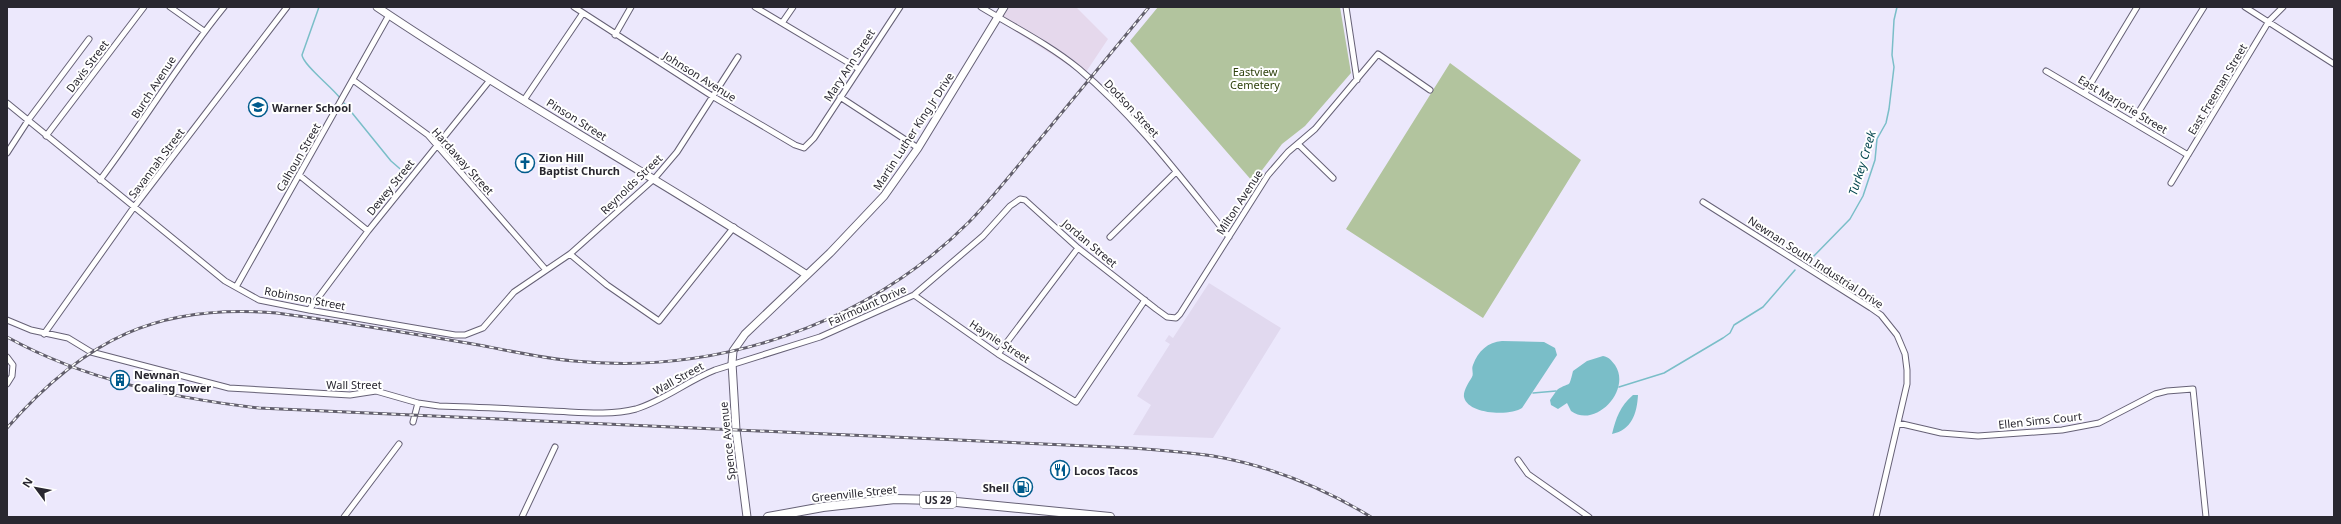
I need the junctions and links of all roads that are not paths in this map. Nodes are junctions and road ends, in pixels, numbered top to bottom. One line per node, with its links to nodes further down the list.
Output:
1 (144, 7): 42 (street, Davis Street)
2 (170, 7): 23 (street)
3 (224, 7): 23 (street, Burch Avenue)
4 (287, 7): 56 (street, Savannah Street)
5 (377, 7): 19 (street, Pinson Street)
6 (631, 7): 24 (street)
7 (755, 7): 22 (street)
8 (793, 7): 22 (street)
9 (900, 7): 28 (street, Mary Ann Street)
10 (981, 7): 20 (street)
11 (1004, 7): 20 (street, Martin Luther King Jr Drive)
12 (1346, 7): 32 (street)
13 (2137, 7): 34 (street)
14 (2204, 7): 40 (street)
15 (2245, 7): 21 (street)
16 (2283, 7): 21 (street, East Freeman Street)
17 (577, 8): 18 (street, Johnson Avenue)
18 (583, 13): 24 (street, Johnson Avenue); 37 (street)
19 (389, 15): 30 (street, Calhoun Street); 31 (street, Pinson Street)
20 (998, 17): 45 (street, Martin Luther King Jr Drive); 48 (street, Dodson Street)
21 (2269, 21): 27 (street); 47 (street, East Freeman Street)
22 (782, 23): 28 (street)
23 (204, 31): 52 (street, Burch Avenue)
24 (615, 35): 35 (street, Johnson Avenue)
25 (88, 39): 39 (street)
26 (738, 57): 35 (street, Reynolds Street)
27 (2334, 64)
28 (859, 69): 36 (street, Mary Ann Street)
29 (2046, 71): 34 (street, East Marjorie Street)
30 (353, 80): 44 (street, Hardaway Street); 49 (street, Calhoun Street)
31 (490, 80): 37 (street, Pinson Street); 44 (street, Dewey Street)
32 (1357, 80): 33 (street, Milton Avenue); 43 (street, Milton Avenue)
33 (1430, 90)
34 (2085, 93): 40 (street, East Marjorie Street)
35 (712, 96): 41 (street, Johnson Avenue); 51 (street, Reynolds Street)
36 (840, 97): 41 (street, Mary Ann Street); 45 (street)
37 (524, 100): 51 (street, Pinson Street)
38 (7, 103): 39 (street, Robinson Street)
39 (29, 119): 42 (street, Robinson Street); 46 (street)
40 (2133, 121): 47 (street, East Marjorie Street)
41 (816, 134)
42 (46, 136): 52 (street, Robinson Street)
43 (1298, 144): 50 (street); 60 (street, Milton Avenue)
44 (436, 146): 58 (street, Dewey Street); 63 (street, Hardaway Street)
45 (918, 148): 64 (street, Martin Luther King Jr Drive)
46 (7, 153)
47 (2188, 155): 53 (street, East Freeman Street)
48 (1176, 172): 59 (street); 60 (street, Dodson Street)
49 (299, 175): 58 (street); 65 (street, Calhoun Street)
50 (1333, 178)
51 (654, 179): 57 (street, Pinson Street); 62 (street, Reynolds Street)
52 (100, 180): 56 (street, Robinson Street)
53 (2171, 183)
54 (1025, 200): 61 (street, Jordan Street); 66 (street, Fairmount Drive)
55 (1703, 202): 77 (street, Newnan South Industrial Drive)
56 (134, 207): 65 (street, Robinson Street); 70 (street, Savannah Street)
57 (734, 227): 62 (street); 64 (street, Pinson Street)
58 (368, 231): 68 (street, Dewey Street)
59 (1110, 237)
60 (1228, 237): 67 (street, Milton Avenue)
61 (1078, 248): 67 (street, Jordan Street); 71 (street)
62 (570, 254): 63 (street, Reynolds Street)
63 (546, 270): 68 (street, Robinson Street)
64 (807, 275): 73 (street, Martin Luther King Jr Drive)
65 (236, 287): 68 (street, Robinson Street)
66 (914, 295): 71 (street, Haynie Street); 73 (street, Fairmount Drive)
67 (1145, 300): 71 (street, Haynie Street)
68 (309, 310)
69 (7, 320): 70 (street, Wall Street)
70 (44, 334): 75 (street, Wall Street)
71 (998, 354)
72 (7, 357): 74 (street)
73 (732, 363): 75 (street, Wall Street); 83 (street, Spence Avenue)
74 (7, 384)
75 (418, 403): 76 (street)
76 (413, 422)
77 (1898, 423): 87 (street, Newnan South Industrial Drive); 88 (street, Ellen Sims Court)
78 (399, 444): 81 (street)
79 (555, 447): 82 (street)
80 (1518, 460): 86 (street)
81 (344, 517)
82 (522, 517)
83 (747, 517)
84 (768, 517): 85 (main road, Greenville Street / US 29)
85 (1110, 517)
86 (1589, 517)
87 (1876, 517)
88 (2206, 517)

